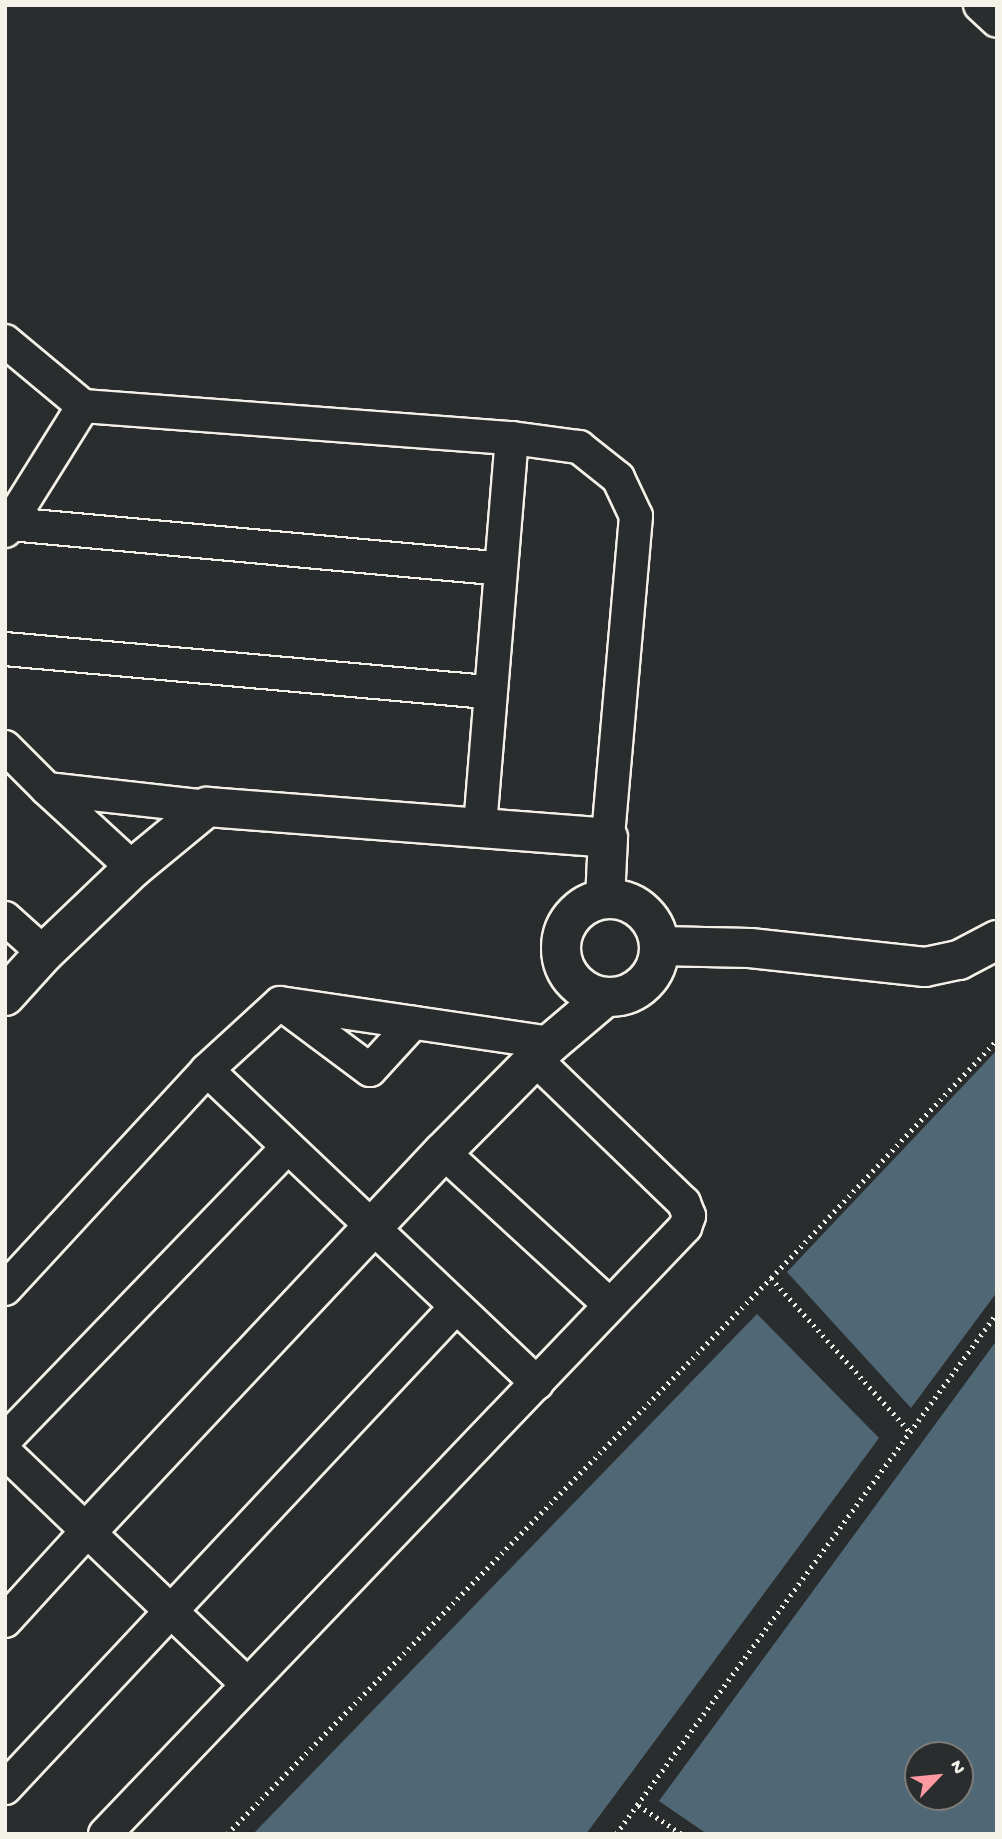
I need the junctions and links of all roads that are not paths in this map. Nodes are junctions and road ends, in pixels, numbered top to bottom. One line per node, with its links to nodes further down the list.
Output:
1 (981, 5): 2 (street)
2 (997, 21)
3 (5, 341): 4 (street)
4 (83, 406): 5 (street); 6 (street)
5 (512, 438): 7 (street); 14 (street)
6 (7, 527): 7 (street)
7 (500, 569): 9 (street)
8 (5, 649): 9 (street)
9 (489, 692): 13 (street)
10 (5, 747): 11 (street)
11 (47, 789): 12 (street); 15 (street)
12 (207, 807): 13 (street); 15 (street)
13 (480, 826): 14 (street)
14 (608, 838): 16 (street)
15 (133, 868): 20 (street)
16 (605, 899): 19 (street); 22 (street)
17 (5, 918): 20 (street)
18 (997, 940): 19 (street)
19 (659, 946): 22 (street)
20 (44, 953): 21 (street)
21 (5, 996)
22 (604, 998): 25 (street)
23 (280, 1003): 24 (street); 24 (street); 26 (street)
24 (413, 1023): 25 (street)
25 (544, 1052): 28 (street); 31 (street)
26 (207, 1070): 27 (street); 30 (street)
27 (288, 1147): 29 (street); 34 (street)
28 (443, 1152): 29 (street); 31 (street)
29 (372, 1228): 32 (street); 36 (street)
30 (5, 1289)
31 (610, 1305): 33 (street)
32 (456, 1307): 33 (street); 37 (street)
33 (537, 1383): 39 (street)
34 (5, 1440)
35 (5, 1452): 36 (street)
36 (89, 1530): 37 (street); 38 (street)
37 (174, 1611): 39 (street); 40 (street)
38 (5, 1621)
39 (247, 1684): 41 (street)
40 (5, 1788)
41 (105, 1834)

